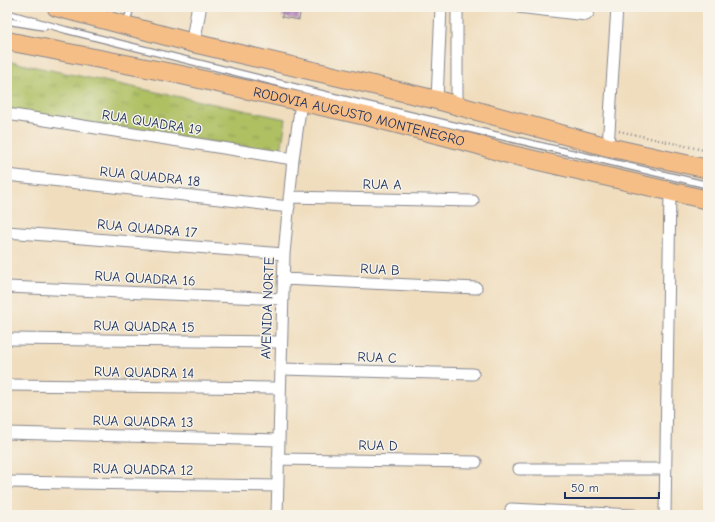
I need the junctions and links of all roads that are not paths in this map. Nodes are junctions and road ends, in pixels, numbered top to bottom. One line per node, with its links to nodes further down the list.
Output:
1 (56, 7): 12 (main road)
2 (131, 7): 12 (lane)
3 (199, 7): 15 (street)
4 (441, 7): 16 (street)
5 (457, 7): 18 (street)
6 (518, 7): 7 (street)
7 (523, 7): 8 (street)
8 (590, 7)
9 (617, 7): 20 (street)
10 (7, 13): 13 (lane)
11 (7, 21): 13 (lane)
12 (126, 26): 15 (main road)
13 (66, 30): 24 (lane)
14 (7, 41): 17 (main road, RODOVIA AUGUSTO MONTENEGRO)
15 (193, 43): 16 (main road)
16 (436, 100): 18 (main road)
17 (301, 103): 21 (street, AVENIDA NORTE); 25 (main road, RODOVIA AUGUSTO MONTENEGRO)
18 (458, 106): 20 (main road)
19 (7, 114): 21 (street, RUA QUADRA 19)
20 (608, 147): 22 (main road)
21 (293, 159): 27 (street, AVENIDA NORTE)
22 (708, 169)
23 (7, 175): 27 (street, RUA QUADRA 18)
24 (708, 185)
25 (670, 193): 26 (main road, RODOVIA AUGUSTO MONTENEGRO); 46 (street)
26 (708, 200)
27 (289, 202): 28 (street, RUA A); 30 (street, AVENIDA NORTE)
28 (473, 202)
29 (7, 232): 30 (street, RUA QUADRA 17)
30 (284, 254): 31 (street, AVENIDA NORTE)
31 (283, 279): 33 (street, RUA B); 34 (street, AVENIDA NORTE)
32 (7, 287): 34 (street, RUA QUADRA 16)
33 (476, 288)
34 (282, 299): 36 (street, AVENIDA NORTE)
35 (7, 339): 36 (street, RUA QUADRA 15)
36 (281, 342): 37 (street, AVENIDA NORTE)
37 (281, 369): 38 (street, RUA C); 40 (street, AVENIDA NORTE)
38 (473, 374)
39 (7, 385): 40 (street, RUA QUADRA 14)
40 (280, 388): 42 (street, AVENIDA NORTE)
41 (7, 433): 42 (street, RUA QUADRA 13)
42 (279, 440): 43 (street, AVENIDA NORTE)
43 (278, 459): 44 (street, RUA D); 48 (street, AVENIDA NORTE)
44 (476, 462)
45 (519, 469): 46 (street)
46 (666, 470): 52 (street)
47 (7, 482): 48 (street, RUA QUADRA 12)
48 (278, 486): 50 (street, AVENIDA NORTE)
49 (511, 509): 51 (street)
50 (277, 515)
51 (633, 515)
52 (665, 515)

